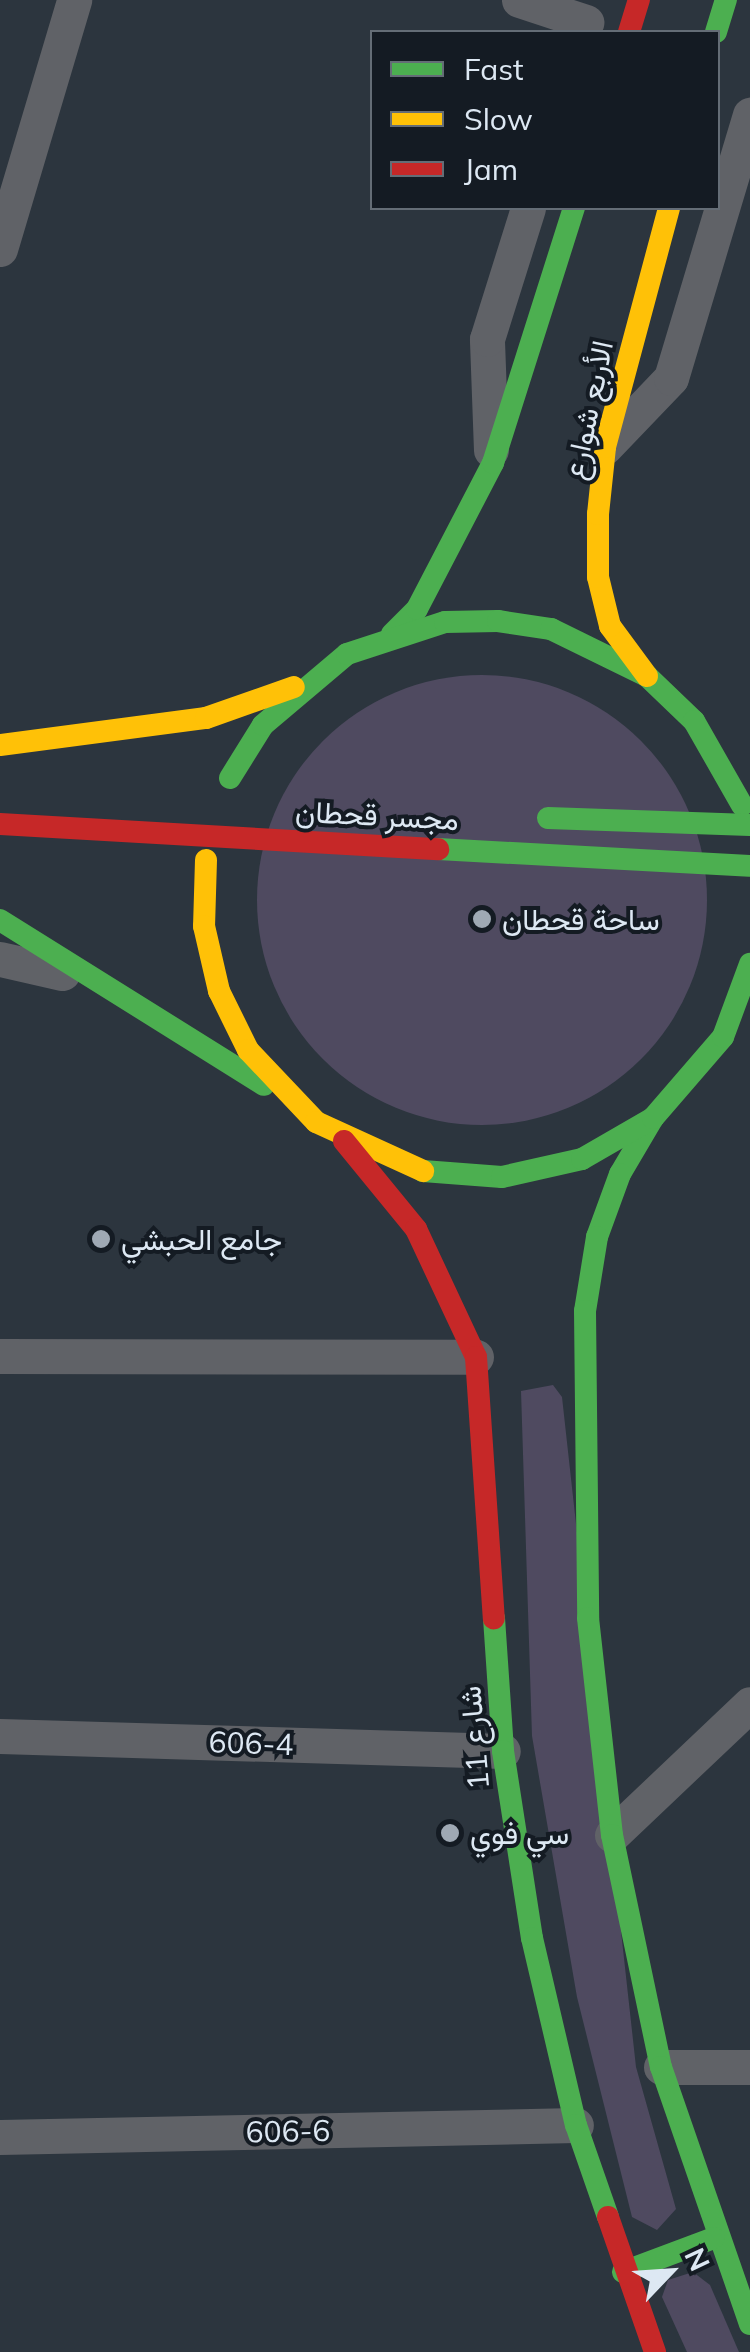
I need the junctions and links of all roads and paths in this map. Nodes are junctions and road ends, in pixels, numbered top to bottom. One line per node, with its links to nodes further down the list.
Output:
1 (74, 0): 12 (street)
2 (519, 0): 5 (street)
3 (639, 0): 6 (main road)
4 (726, 0): 7 (main road)
5 (588, 18)
6 (630, 30)
7 (717, 30)
8 (750, 115): 13 (street)
9 (527, 210): 14 (street)
10 (573, 210): 14 (main road)
11 (668, 210): 13 (main road, الأربع شوارع)
12 (0, 250)
13 (605, 446): 16 (main road, الأربع شوارع)
14 (492, 464): 15 (main road)
15 (392, 634): 16 (main road); 17 (main road)
16 (647, 676): 19 (main road)
17 (306, 682): 18 (main road); 21 (main road)
18 (0, 745)
19 (713, 747): 20 (main road); 24 (main road)
20 (750, 759)
21 (230, 778)
22 (214, 799): 23 (main road, مجسر قحطان)
23 (253, 802)
24 (746, 815): 25 (main road, bridge)
25 (525, 817)
26 (0, 824): 28 (main road, مجسر قحطان, bridge)
27 (206, 860): 34 (main road)
28 (750, 866)
29 (0, 920): 32 (main road)
30 (0, 960): 32 (street)
31 (750, 964): 33 (main road)
32 (126, 995): 34 (main road)
33 (744, 999): 35 (main road)
34 (290, 1102): 36 (main road)
35 (654, 1118): 36 (main road); 42 (main road)
36 (344, 1141): 38 (main road, شارع 11)
37 (0, 1356): 38 (street)
38 (476, 1358): 41 (main road, شارع 11)
39 (750, 1704): 42 (street)
40 (0, 1736): 41 (street, 606-4)
41 (503, 1750): 45 (main road, شارع 11)
42 (612, 1835): 43 (main road)
43 (661, 2067): 44 (street); 47 (main road)
44 (750, 2068)
45 (576, 2125): 46 (street, 606-6); 48 (main road, شارع 11)
46 (0, 2136)
47 (714, 2238): 48 (main road); 49 (main road)
48 (624, 2272): 50 (main road, شارع 11)
49 (750, 2324)
50 (654, 2352)

